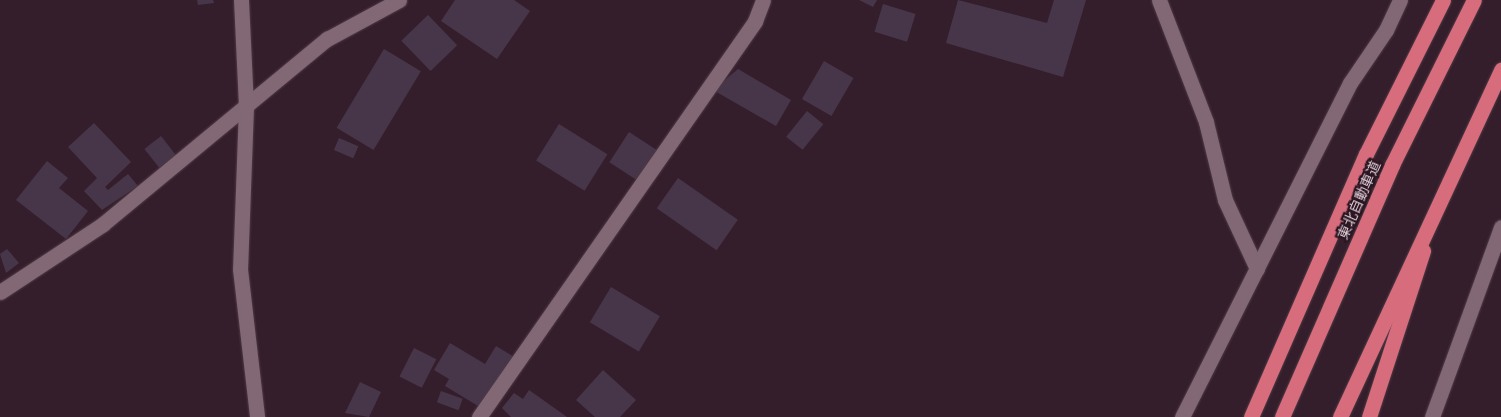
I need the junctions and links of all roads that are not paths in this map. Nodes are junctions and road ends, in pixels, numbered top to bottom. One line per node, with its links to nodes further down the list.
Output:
1 (241, 0): 9 (street)
2 (399, 0): 9 (street)
3 (763, 0): 15 (street)
4 (1159, 0): 12 (street)
5 (1400, 0): 12 (street)
6 (1443, 0): 17 (highway)
7 (1474, 0): 18 (highway, 東北自動車道)
8 (1501, 70): 10 (highway)
9 (246, 107): 13 (street); 14 (street)
10 (1442, 190): 19 (highway); 20 (highway)
11 (1501, 227): 21 (street)
12 (1257, 269): 16 (street)
13 (0, 292)
14 (257, 417)
15 (479, 417)
16 (1182, 417)
17 (1252, 417)
18 (1282, 417)
19 (1340, 417)
20 (1369, 417)
21 (1432, 417)

